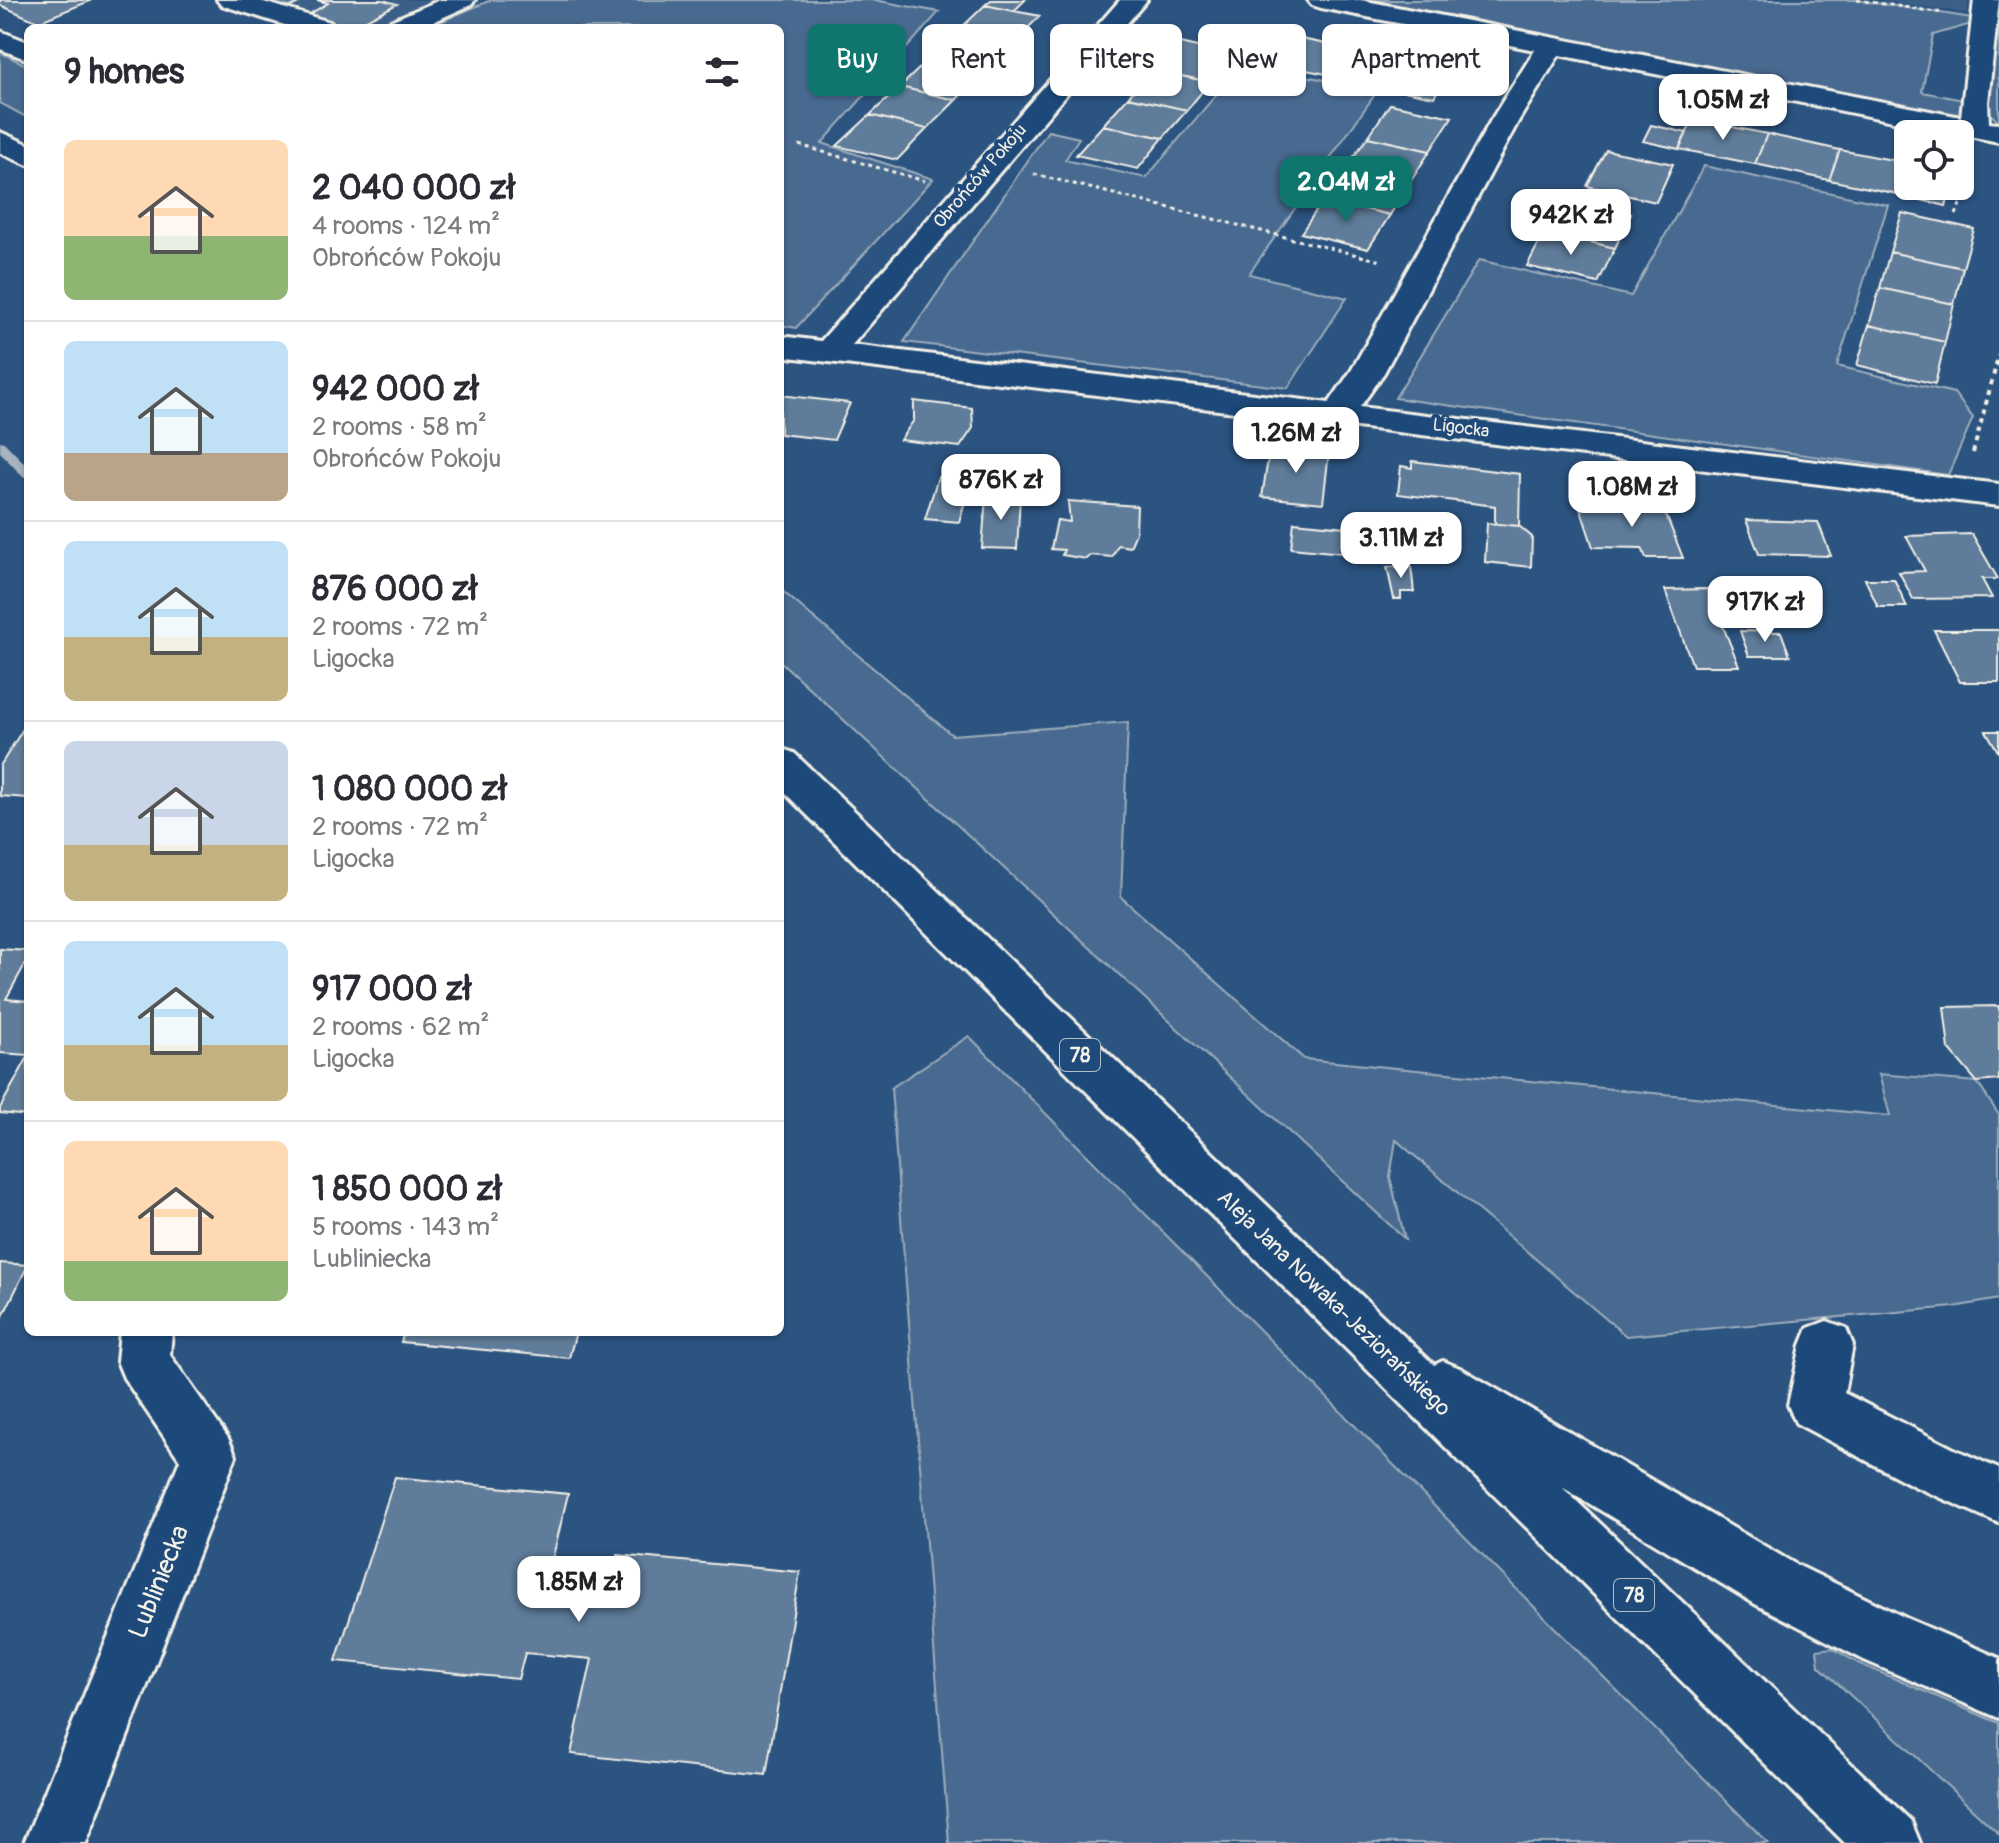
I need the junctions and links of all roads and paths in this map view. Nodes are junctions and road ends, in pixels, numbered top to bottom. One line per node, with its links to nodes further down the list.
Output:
1 (230, 0): 8 (street)
2 (409, 0): 6 (street)
3 (1134, 0): 17 (street, Obrońców Pokoju)
4 (1321, 0): 11 (street)
5 (1857, 0): 7 (path)
6 (452, 4): 9 (street)
7 (1986, 10): 13 (street)
8 (308, 24)
9 (406, 24)
10 (0, 39): 12 (street)
11 (1552, 44): 13 (street); 24 (street)
12 (24, 50)
13 (1987, 130)
14 (0, 141): 16 (street)
15 (799, 145): 17 (path)
16 (24, 154)
17 (966, 193): 20 (path); 22 (street, Obrońców Pokoju)
18 (1962, 200): 19 (path)
19 (1956, 215)
20 (1388, 263)
21 (784, 347): 22 (street, Ligocka)
22 (828, 353): 24 (street, Ligocka)
23 (1999, 354): 25 (path)
24 (1339, 412): 26 (street, Ligocka)
25 (1985, 460): 26 (street)
26 (1996, 499)
27 (784, 767): 30 (street, Aleja Jana Nowaka-Jeziorańskiego / 78)
28 (146, 1336): 33 (street, Lubliniecka)
29 (1827, 1345): 31 (street)
30 (1379, 1348): 32 (street, 78); 34 (street, Aleja Jana Nowaka-Jeziorańskiego / 78)
31 (1999, 1496)
32 (1999, 1688)
33 (55, 1843)
34 (1889, 1843)

